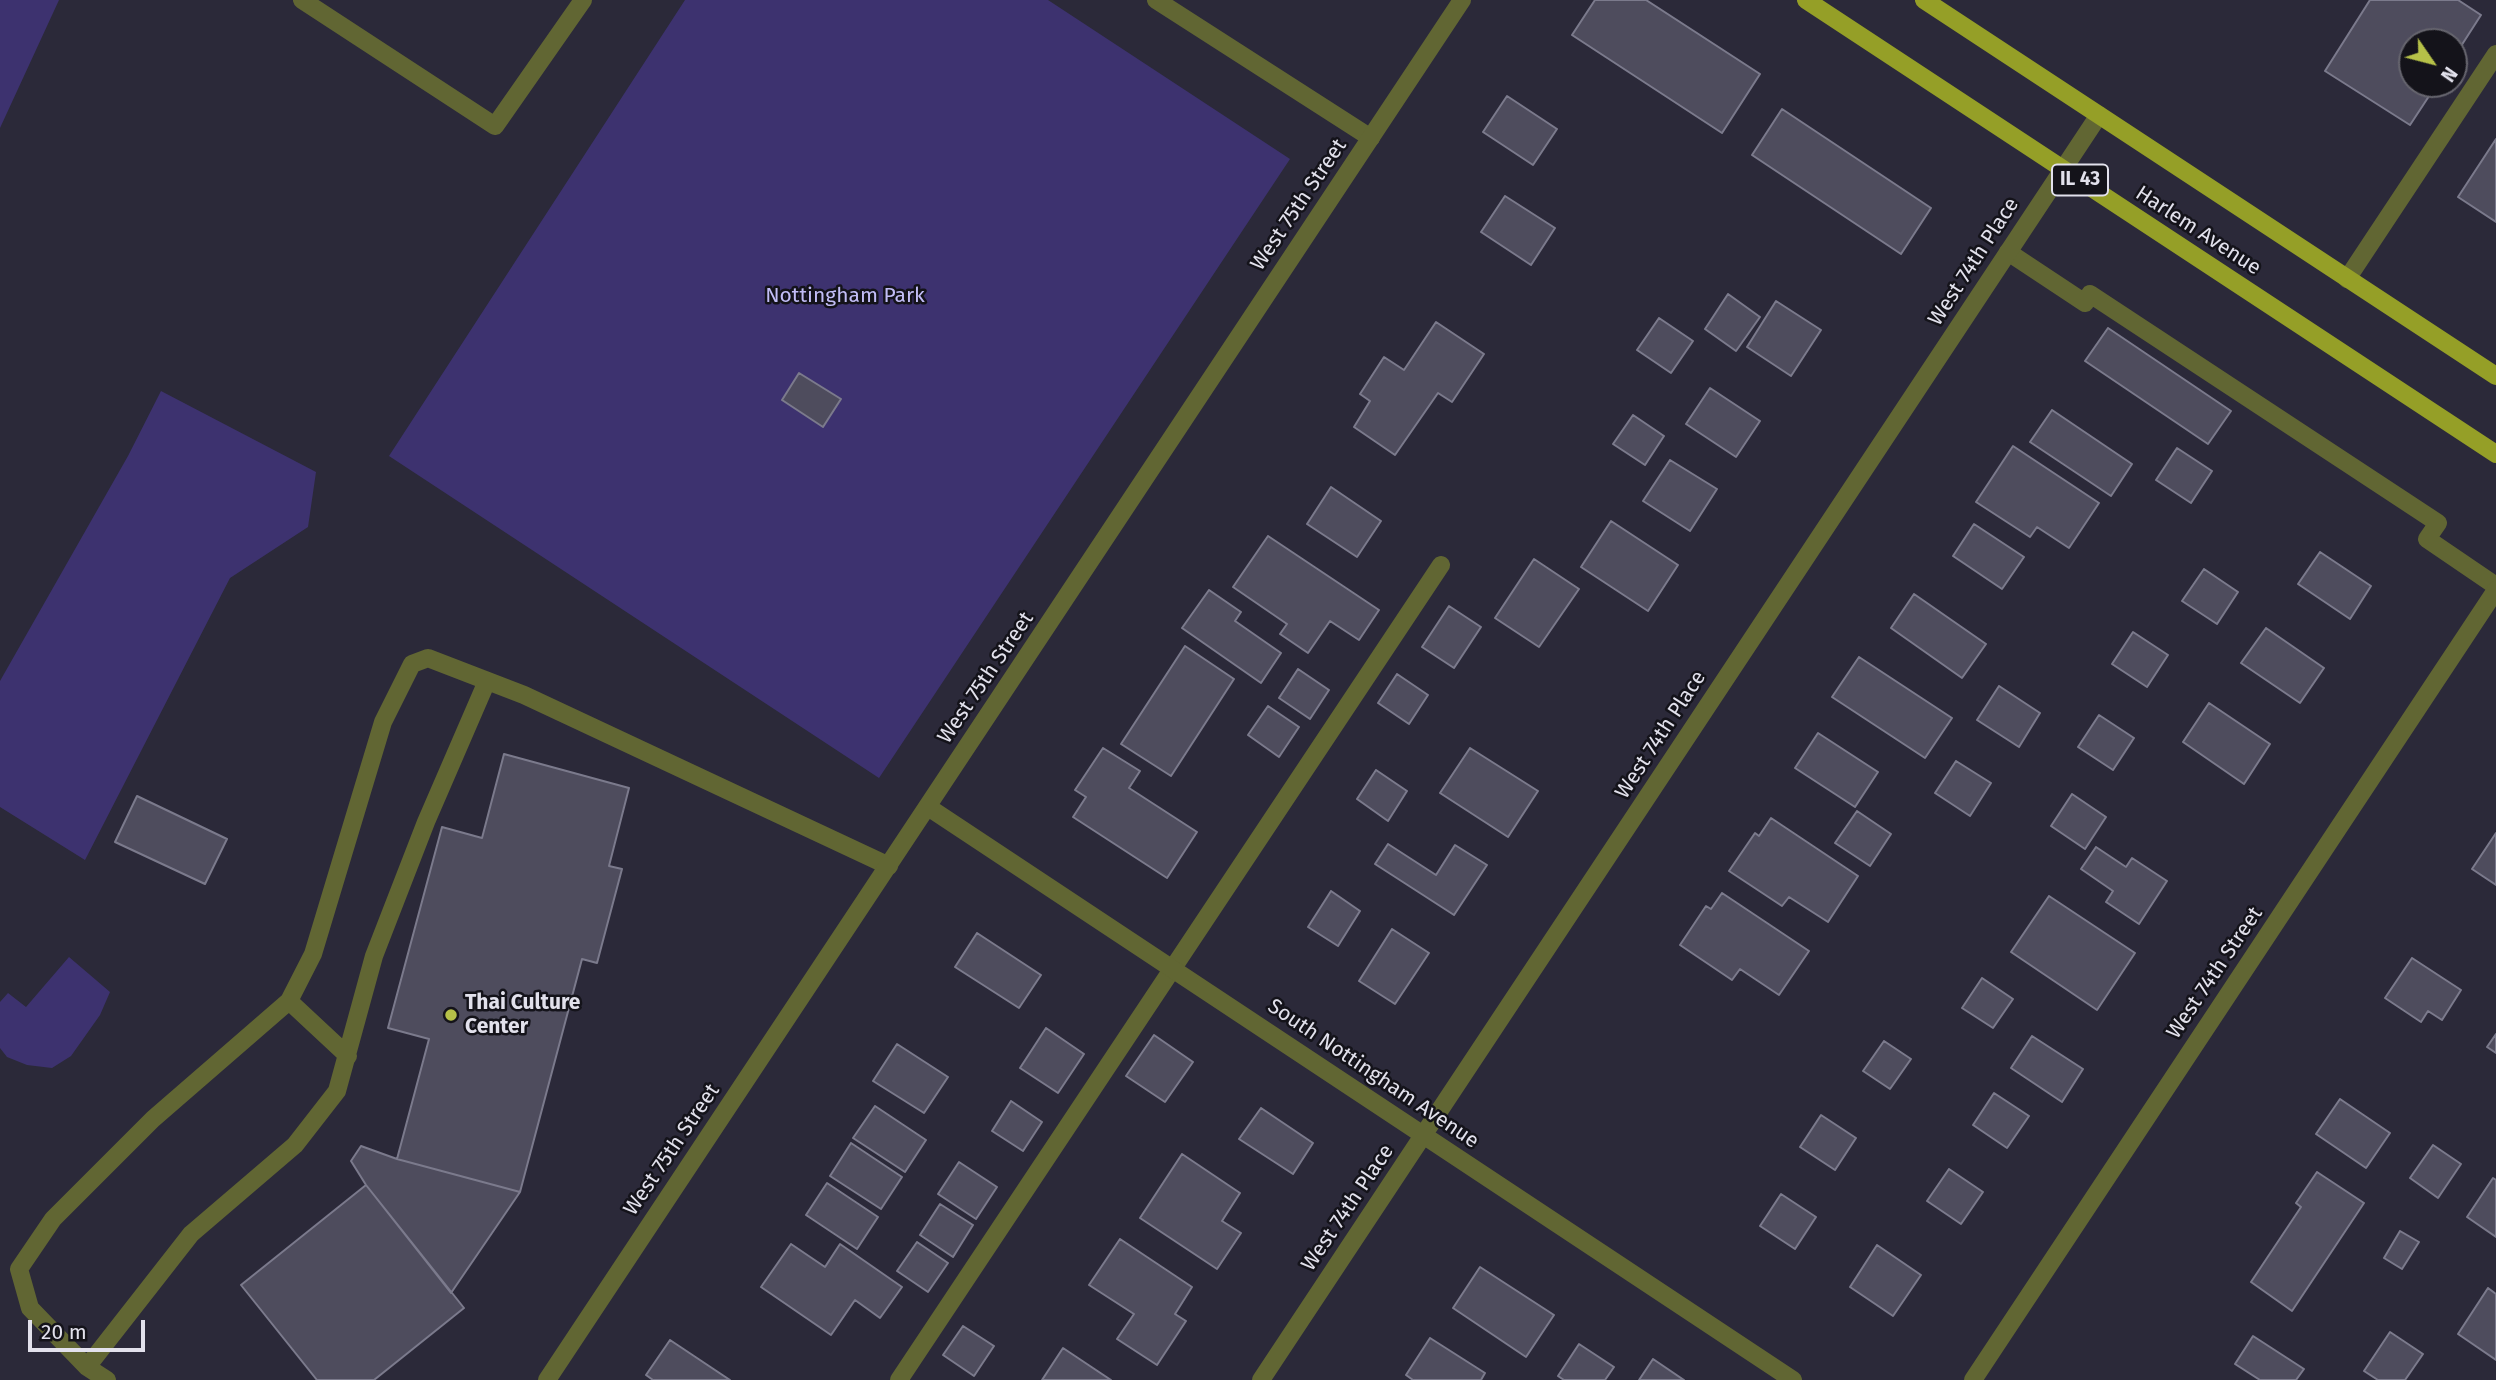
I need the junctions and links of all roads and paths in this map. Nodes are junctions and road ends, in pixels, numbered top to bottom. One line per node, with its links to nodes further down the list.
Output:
1 (302, 0): 2 (street)
2 (583, 0)
3 (1156, 0): 7 (street)
4 (1462, 0): 10 (street, West 75th Street)
5 (1806, 0): 11 (main road, Harlem Avenue / IL 43)
6 (1924, 0): 9 (main road, Harlem Avenue)
7 (1182, 7): 10 (street)
8 (2496, 54): 13 (street)
9 (2099, 115): 11 (street, West 74th Place); 13 (main road, Harlem Avenue)
10 (1371, 138): 19 (street, West 75th Street)
11 (2063, 169): 12 (street, West 74th Place); 15 (main road, Harlem Avenue / IL 43)
12 (2008, 252): 17 (street); 24 (street, West 74th Place)
13 (2347, 279): 14 (main road, Harlem Avenue)
14 (2496, 376)
15 (2496, 454)
16 (1441, 565): 21 (street)
17 (2496, 588): 31 (street, West 74th Street)
18 (487, 681): 20 (street); 22 (street); 23 (street)
19 (928, 807): 20 (street, West 75th Street); 21 (street, South Nottingham Avenue)
20 (889, 866): 27 (street, West 75th Street)
21 (1172, 968): 24 (street, South Nottingham Avenue); 28 (street)
22 (289, 1000): 23 (street); 25 (street)
23 (348, 1056): 25 (street)
24 (1424, 1135): 29 (street, West 74th Place); 30 (street, South Nottingham Avenue)
25 (87, 1367): 26 (street)
26 (107, 1380)
27 (547, 1380)
28 (900, 1380)
29 (1261, 1380)
30 (1793, 1380)
31 (1973, 1380)

